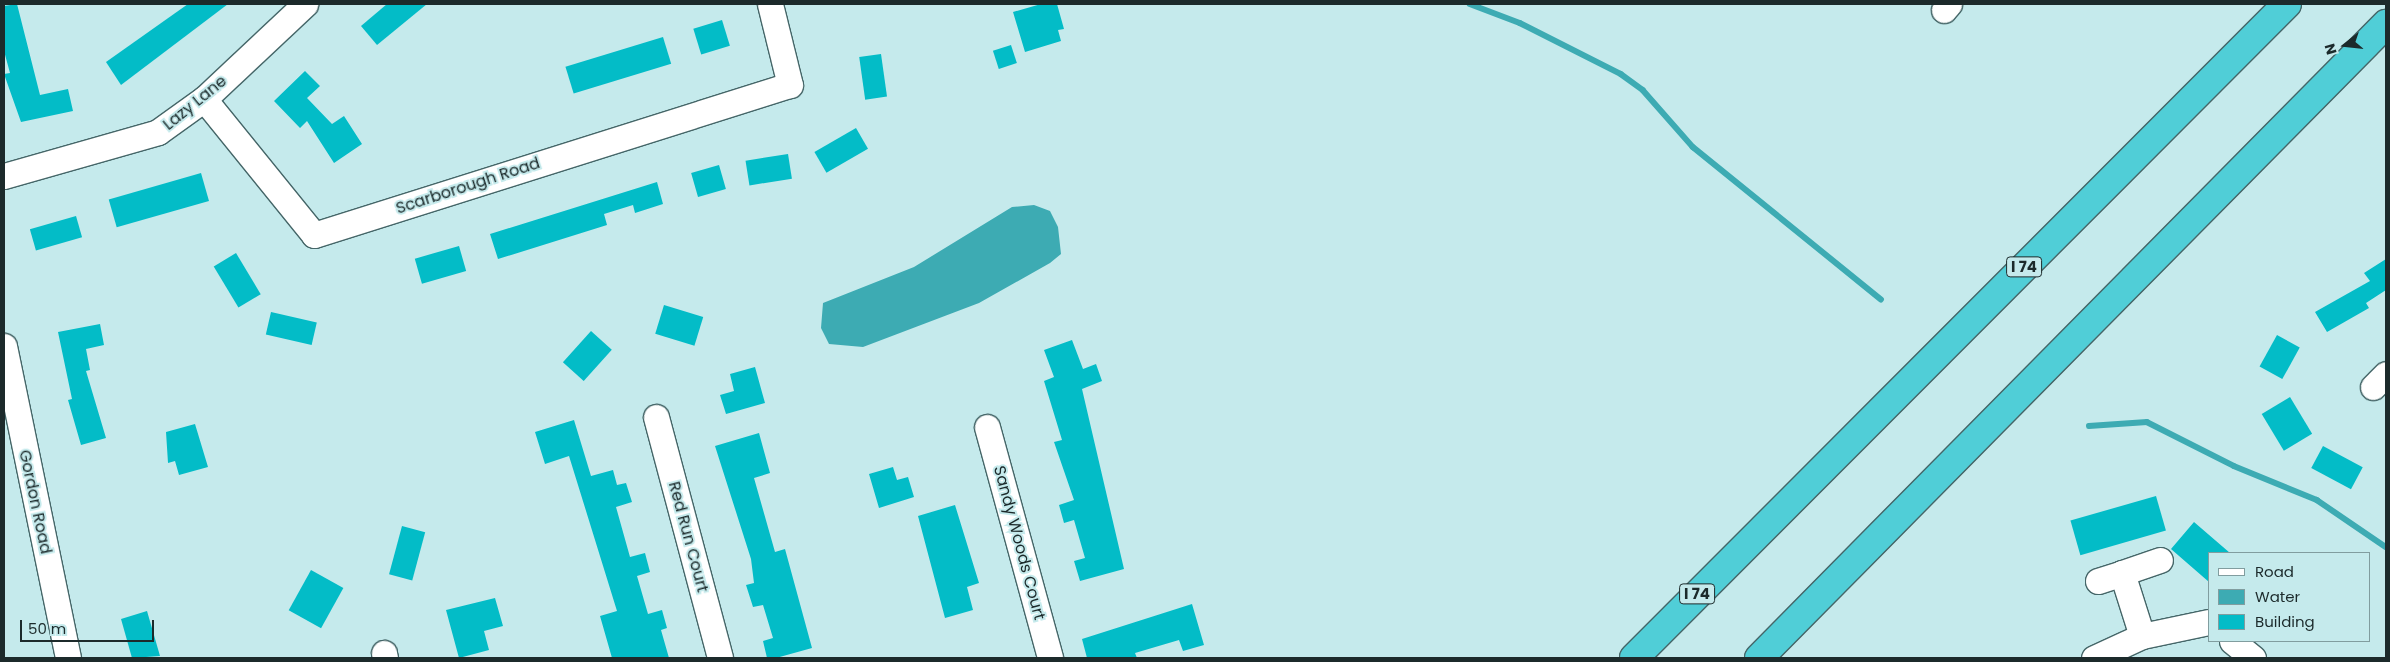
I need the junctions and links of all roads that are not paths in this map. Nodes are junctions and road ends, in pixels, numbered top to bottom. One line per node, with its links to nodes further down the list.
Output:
1 (305, 4): 5 (street, Lazy Lane)
2 (770, 4): 5 (street, Scarborough Road)
3 (2287, 4): 10 (highway, I 74)
4 (2386, 24): 22 (highway)
5 (204, 99): 6 (street, Lazy Lane)
6 (4, 176)
7 (4, 346): 17 (street, Gordon Road)
8 (656, 417): 18 (street, Red Run Court)
9 (987, 427): 19 (street, Sandy Woods Court)
10 (1760, 530): 20 (highway); 21 (highway, I 74)
11 (2160, 560): 12 (street)
12 (2122, 573): 13 (street); 15 (street)
13 (2098, 581)
14 (2208, 622): 15 (street)
15 (2142, 636): 23 (street)
16 (2233, 642): 24 (street)
17 (68, 658)
18 (720, 658)
19 (1050, 658)
20 (1615, 658)
21 (1634, 658)
22 (1759, 658)
23 (2094, 658)
24 (2253, 658)

